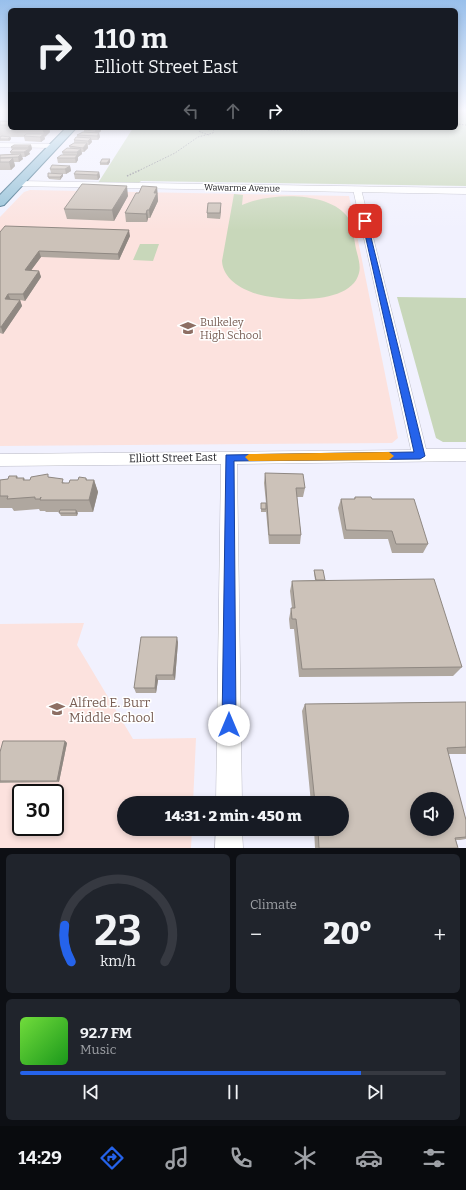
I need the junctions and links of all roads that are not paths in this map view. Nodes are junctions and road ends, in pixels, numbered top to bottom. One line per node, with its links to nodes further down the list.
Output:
1 (50, 151): 2 (main road)
2 (17, 184): 3 (street, Wawarme Avenue); 5 (main road)
3 (357, 190): 4 (street, Wawarme Avenue); 6 (street)
4 (466, 191)
5 (0, 202)
6 (420, 456): 7 (street, Elliott Street East); 8 (street, Elliott Street East)
7 (466, 456)
8 (229, 458): 9 (street, Elliott Street East); 10 (street)
9 (0, 460)
10 (229, 796)
11 (229, 836): 12 (street)
12 (229, 848)

